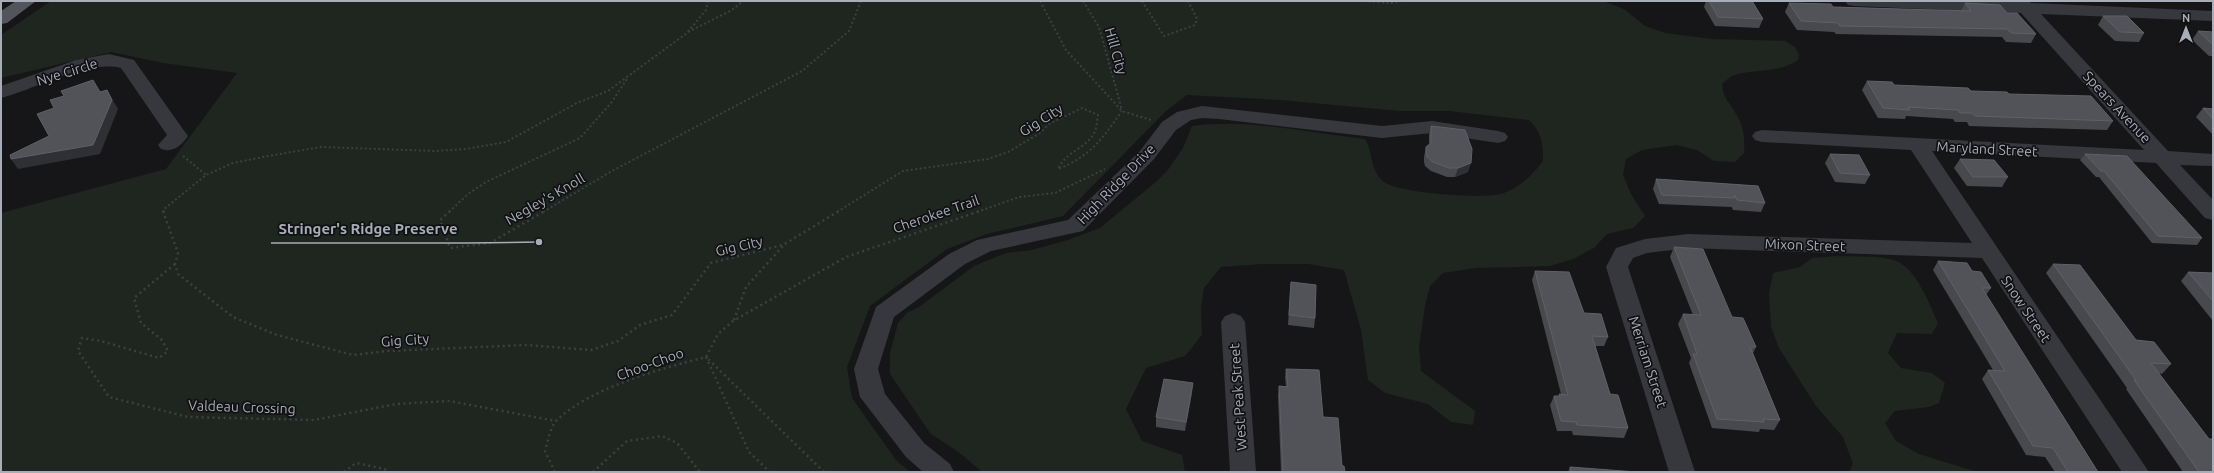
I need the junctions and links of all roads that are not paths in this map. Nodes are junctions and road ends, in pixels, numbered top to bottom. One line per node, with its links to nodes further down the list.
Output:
1 (27, 1): 5 (main road)
2 (1854, 1): 3 (street)
3 (2022, 5): 4 (street); 11 (street, Spears Avenue)
4 (2213, 16)
5 (1, 19)
6 (1, 92): 9 (street, Nye Circle)
7 (1762, 136): 10 (street, Maryland Street)
8 (1498, 137): 17 (street, High Ridge Drive)
9 (168, 145)
10 (1918, 145): 11 (street, Maryland Street); 14 (street, Snow Street)
11 (2164, 158): 12 (street, Maryland Street); 13 (street, Spears Avenue)
12 (2213, 160)
13 (2213, 213)
14 (1987, 251): 15 (street, Mixon Street); 20 (street, Snow Street)
15 (1624, 253): 19 (street, Merriam Street)
16 (1233, 322): 18 (street, West Peak Street)
17 (942, 472)
18 (1243, 472)
19 (1682, 472)
20 (2136, 472)

